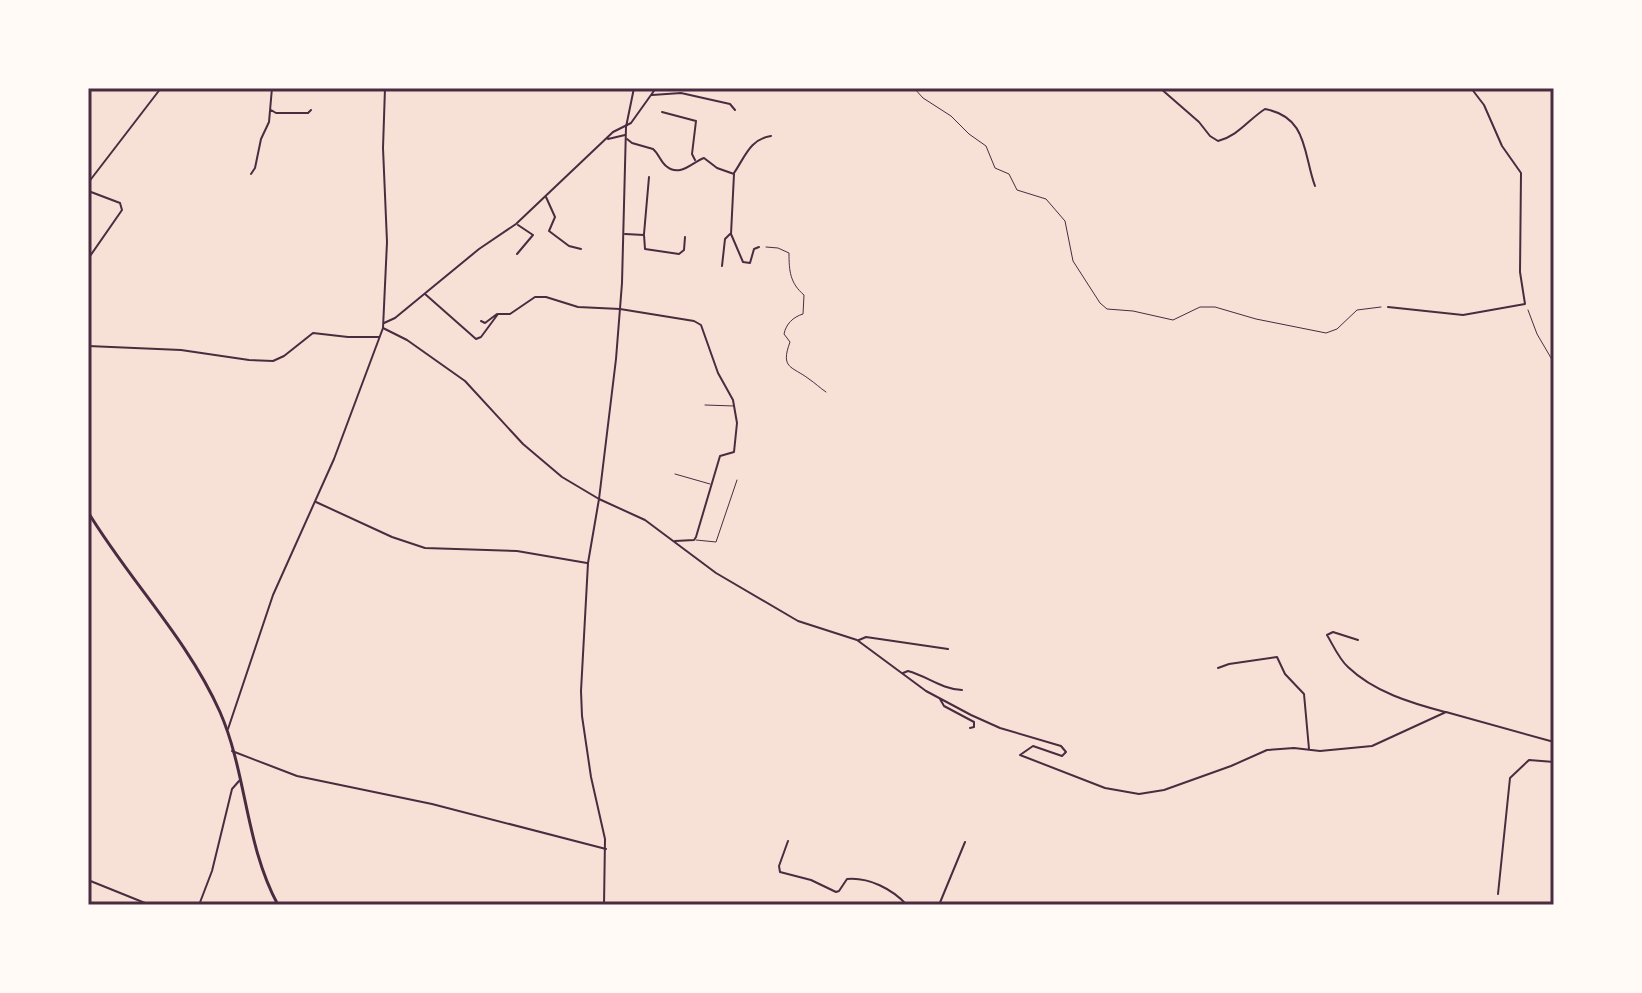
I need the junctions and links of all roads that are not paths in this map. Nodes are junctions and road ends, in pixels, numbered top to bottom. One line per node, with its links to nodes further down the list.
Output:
1 (161, 88): 23 (street)
2 (272, 88): 9 (street)
3 (385, 88): 43 (street)
4 (634, 88): 13 (street)
5 (656, 88): 8 (street)
6 (1160, 88): 24 (street)
7 (1471, 88): 38 (street)
8 (651, 95): 11 (street); 13 (street)
9 (270, 109): 10 (street); 20 (street)
10 (311, 110)
11 (735, 110)
12 (662, 112): 19 (street)
13 (626, 127): 15 (street); 16 (street)
14 (771, 136): 21 (street)
15 (626, 137): 16 (street); 17 (street); 18 (street)
16 (606, 139): 26 (street)
17 (637, 145): 18 (street); 19 (street)
18 (625, 151): 28 (street)
19 (696, 161): 21 (street)
20 (251, 174)
21 (734, 174): 29 (street)
22 (649, 177): 30 (street)
23 (88, 183)
24 (1315, 186)
25 (88, 188): 35 (street)
26 (546, 197): 27 (street); 33 (street)
27 (516, 224): 34 (street); 37 (street)
28 (623, 234): 30 (street); 40 (street)
29 (731, 234): 32 (street); 36 (street)
30 (644, 235): 31 (street)
31 (685, 237)
32 (759, 247)
33 (581, 249)
34 (517, 254)
35 (88, 259)
36 (722, 266)
37 (425, 294): 42 (street); 43 (street)
38 (1525, 304): 39 (street); 41 (street)
39 (1388, 307)
40 (620, 309): 42 (street); 49 (street); 53 (street)
41 (1528, 310)
42 (498, 314): 44 (street)
43 (383, 321): 45 (street)
44 (481, 321)
45 (383, 328): 46 (street); 53 (street)
46 (379, 338): 47 (street); 54 (street)
47 (88, 346)
48 (705, 405): 49 (lane)
49 (734, 406): 52 (street)
50 (675, 474): 52 (lane)
51 (737, 480): 56 (lane)
52 (711, 485): 56 (street)
53 (599, 499): 57 (street); 58 (street)
54 (315, 502): 58 (street); 67 (street)
55 (88, 512): 68 (main road)
56 (694, 540): 57 (street)
57 (674, 542): 59 (street)
58 (588, 563): 78 (street)
59 (857, 640): 61 (street); 63 (street)
60 (1358, 640): 66 (street)
61 (948, 649)
62 (1218, 668): 72 (street)
63 (902, 674): 64 (street); 65 (street)
64 (962, 690)
65 (940, 698): 69 (street); 72 (street)
66 (1446, 712): 71 (street); 72 (street)
67 (233, 713): 68 (street); 70 (street)
68 (224, 722): 70 (main road)
69 (970, 728)
70 (227, 732): 73 (main road)
71 (1554, 742)
72 (1308, 750)
73 (232, 751): 75 (main road); 78 (street)
74 (1554, 762): 80 (street)
75 (239, 781): 82 (street); 83 (main road)
76 (788, 841): 85 (street)
77 (965, 842): 86 (street)
78 (606, 849): 84 (street)
79 (88, 880): 81 (street)
80 (1498, 894)
81 (150, 905)
82 (199, 905)
83 (278, 905)
84 (604, 905)
85 (907, 905)
86 (939, 905)

